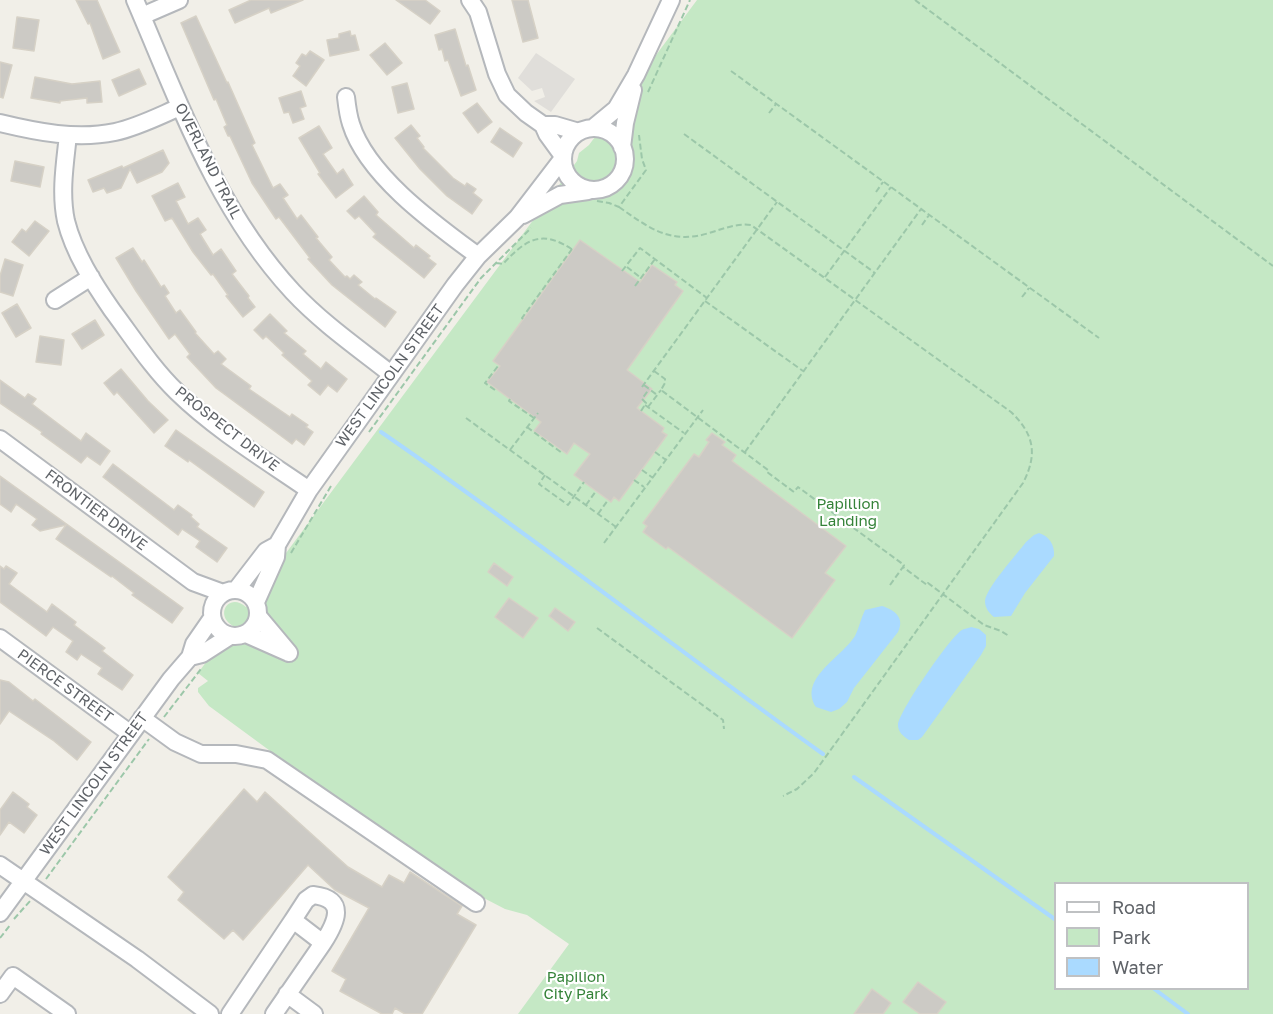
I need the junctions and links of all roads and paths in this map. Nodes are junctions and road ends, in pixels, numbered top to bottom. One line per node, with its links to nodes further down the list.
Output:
1 (135, 0): 7 (street, OVERLAND TRAIL)
2 (179, 0): 7 (street)
3 (470, 0): 16 (street)
4 (671, 0): 9 (street)
5 (690, 0): 10 (path)
6 (915, 0): 40 (path)
7 (142, 16): 13 (street, OVERLAND TRAIL)
8 (731, 71): 12 (path)
9 (636, 75): 18 (street); 21 (street)
10 (646, 95)
11 (346, 97): 36 (street)
12 (776, 104): 14 (path); 23 (path)
13 (180, 107): 20 (street); 57 (street, OVERLAND TRAIL)
14 (769, 113)
15 (0, 123): 20 (street)
16 (543, 125): 18 (street); 22 (street)
17 (638, 127): 28 (path)
18 (586, 130): 21 (street); 22 (street)
19 (684, 134): 27 (path)
20 (68, 135): 43 (street, PROSPECT DRIVE)
21 (622, 147): 26 (street)
22 (563, 157): 26 (street); 31 (street, WEST LINCOLN STREET)
23 (883, 182): 24 (path); 25 (path)
24 (891, 187): 29 (path); 35 (path)
25 (876, 192)
26 (590, 196): 28 (path); 31 (street, WEST LINCOLN STREET)
27 (777, 202): 34 (path); 35 (path)
28 (618, 207): 34 (path)
29 (921, 209): 30 (path); 42 (path)
30 (929, 215): 32 (path); 47 (path)
31 (517, 218): 36 (street, WEST LINCOLN STREET)
32 (922, 225)
33 (532, 227): 38 (path)
34 (757, 229): 44 (path); 49 (path)
35 (844, 251): 42 (path); 44 (path)
36 (478, 256): 57 (street, WEST LINCOLN STREET)
37 (655, 259): 39 (path); 45 (path); 49 (path)
38 (496, 263): 52 (path); 73 (path)
39 (626, 266): 41 (path); 45 (path)
40 (1273, 266)
41 (622, 271)
42 (875, 273): 51 (path)
43 (91, 277): 50 (street); 87 (street, PROSPECT DRIVE)
44 (825, 277): 51 (path)
45 (642, 278): 46 (path)
46 (635, 286)
47 (1029, 288): 48 (path); 53 (path)
48 (1023, 297)
49 (706, 299): 55 (path); 56 (path)
50 (55, 300)
51 (856, 300): 56 (path); 100 (path)
52 (523, 319)
53 (1099, 339)
54 (498, 366): 59 (path)
55 (654, 371): 58 (path); 60 (path)
56 (804, 372): 78 (path)
57 (391, 374): 87 (street, WEST LINCOLN STREET)
58 (649, 389): 61 (path); 63 (path)
59 (495, 390)
60 (661, 390): 61 (path); 68 (path)
61 (657, 395): 64 (path)
62 (510, 399): 70 (path)
63 (645, 405): 64 (path); 66 (path)
64 (648, 407): 72 (path)
65 (703, 410): 68 (path)
66 (640, 411)
67 (538, 413): 70 (path)
68 (697, 417): 72 (path); 78 (path)
69 (466, 418): 75 (path)
70 (534, 418): 71 (path)
71 (527, 427): 75 (path); 77 (path)
72 (685, 434): 79 (path)
73 (365, 438)
74 (0, 439): 97 (street, FRONTIER DRIVE)
75 (510, 450): 81 (path)
76 (655, 452): 79 (path)
77 (562, 453)
78 (745, 453): 96 (path)
79 (666, 460): 82 (path)
80 (642, 470): 82 (path)
81 (545, 475): 89 (path); 89 (path)
82 (653, 478): 86 (path)
83 (634, 480): 86 (path)
84 (584, 482): 89 (path)
85 (332, 483): 95 (path)
86 (645, 488): 93 (path)
87 (309, 490): 95 (street, WEST LINCOLN STREET)
88 (596, 491): 91 (path)
89 (574, 496): 91 (path)
90 (608, 500): 92 (path)
91 (586, 504): 92 (path)
92 (598, 514): 93 (path)
93 (616, 527): 94 (path)
94 (604, 543)
95 (283, 550): 99 (street, WEST LINCOLN STREET); 101 (street, WEST LINCOLN STREET)
96 (903, 567): 98 (path); 100 (path)
97 (193, 582): 99 (street, FRONTIER DRIVE); 102 (street, FRONTIER DRIVE)
98 (890, 585)
99 (229, 591): 101 (street); 102 (street)
100 (943, 594): 105 (path); 112 (path)
101 (257, 609): 104 (street); 104 (street)
102 (212, 614): 104 (street); 107 (street, WEST LINCOLN STREET)
103 (597, 628): 110 (path)
104 (238, 635): 107 (street, WEST LINCOLN STREET)
105 (1009, 636)
106 (0, 638): 111 (street, PIERCE STREET)
107 (197, 662): 108 (street, WEST LINCOLN STREET); 109 (path)
108 (142, 718): 109 (street); 111 (street, WEST LINCOLN STREET)
109 (156, 728): 115 (path); 116 (street)
110 (724, 729)
111 (131, 734): 114 (street, WEST LINCOLN STREET)
112 (783, 796)
113 (0, 865): 114 (street)
114 (23, 881): 115 (street); 117 (street, WEST LINCOLN STREET)
115 (37, 891): 119 (path); 125 (street)
116 (476, 903)
117 (0, 913)
118 (293, 920): 120 (street); 120 (street); 126 (street)
119 (0, 938)
120 (323, 944): 122 (street)
121 (0, 994): 124 (street)
122 (287, 994): 123 (street); 127 (street)
123 (310, 1013)
124 (67, 1014)
125 (210, 1014)
126 (230, 1014)
127 (273, 1014)

